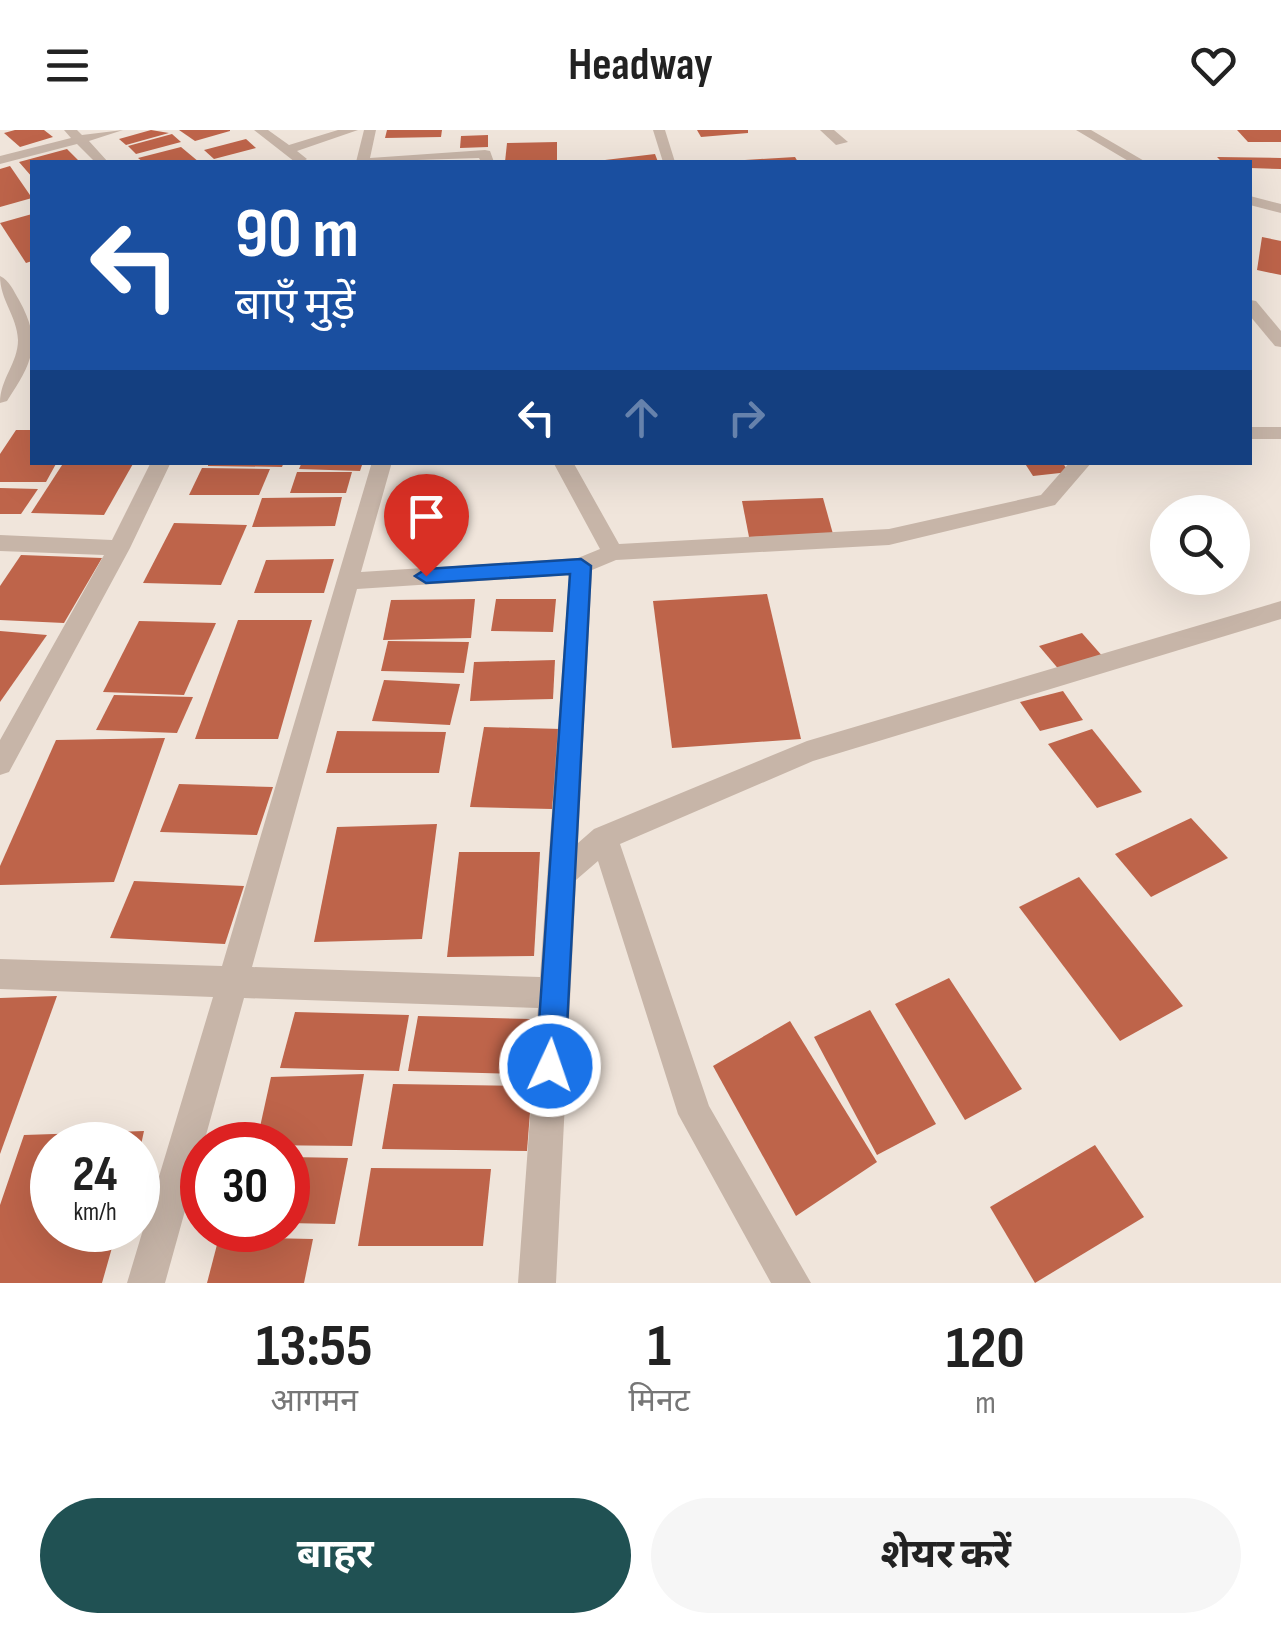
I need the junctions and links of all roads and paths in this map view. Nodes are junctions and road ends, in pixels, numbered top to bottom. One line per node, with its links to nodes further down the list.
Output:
1 (116, 130): 8 (street)
2 (260, 130): 10 (street)
3 (352, 130): 10 (street)
4 (370, 130): 14 (street)
5 (659, 130): 17 (street)
6 (826, 130): 9 (street)
7 (1082, 130): 18 (street)
8 (75, 135): 11 (street); 12 (street)
9 (841, 142)
10 (289, 149): 13 (street)
11 (0, 160)
12 (100, 160)
13 (302, 160)
14 (364, 160)
15 (394, 160): 16 (street)
16 (487, 160)
17 (668, 160)
18 (1135, 160)
19 (1252, 201): 20 (street)
20 (1281, 209)
21 (0, 280): 24 (street)
22 (1252, 307): 23 (street)
23 (1280, 339)
24 (0, 397)
25 (1252, 433): 26 (street)
26 (1281, 433)
27 (160, 465): 32 (street)
28 (381, 465): 35 (street)
29 (565, 465): 33 (street)
30 (1079, 465): 33 (street)
31 (0, 543): 32 (street)
32 (119, 548): 37 (street)
33 (613, 552): 34 (street)
34 (581, 566): 35 (street); 39 (street)
35 (348, 581): 41 (street)
36 (1281, 610): 38 (street)
37 (3, 752)
38 (604, 838): 39 (street); 45 (street)
39 (562, 874): 42 (street)
40 (0, 974): 41 (street)
41 (233, 982): 42 (street); 43 (street)
42 (555, 993): 44 (street)
43 (146, 1283)
44 (537, 1283)
45 (792, 1283)

